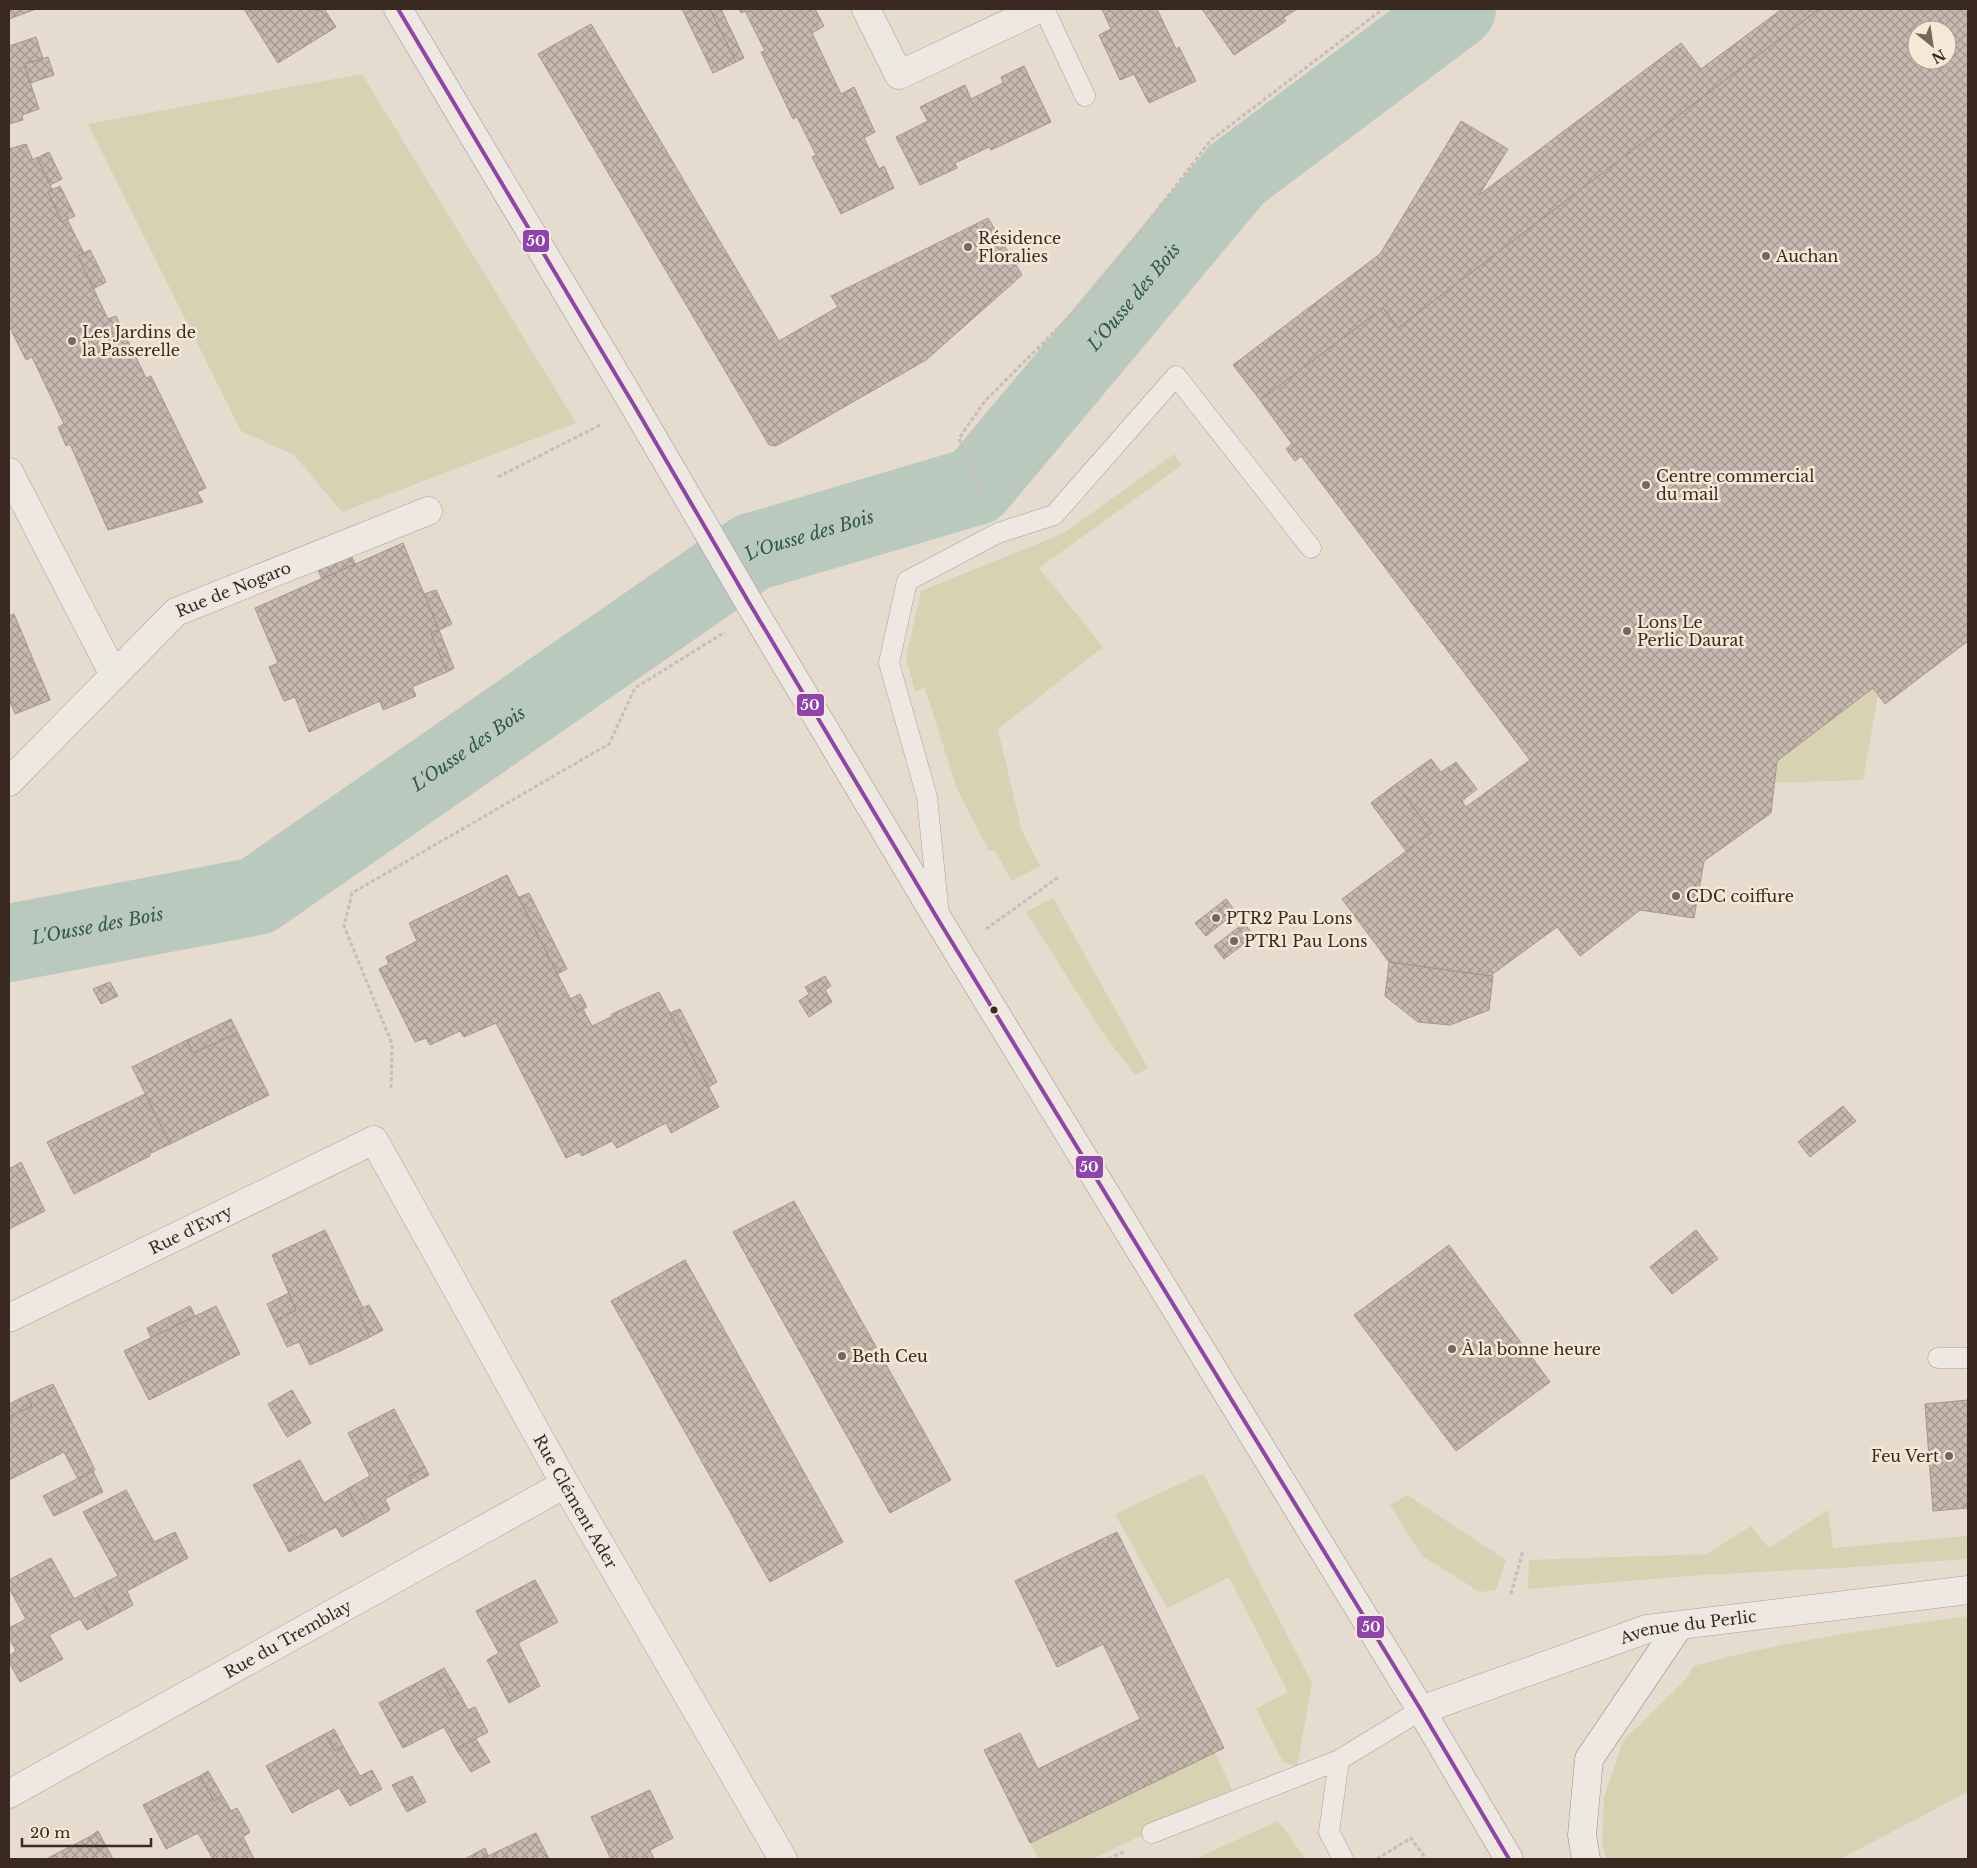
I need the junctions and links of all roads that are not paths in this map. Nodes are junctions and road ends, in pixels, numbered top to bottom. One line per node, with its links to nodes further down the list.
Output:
1 (398, 9): 11 (street)
2 (866, 9): 3 (street)
3 (1039, 9)
4 (1044, 9): 5 (lane)
5 (1085, 96)
6 (9, 472): 9 (street)
7 (428, 511): 9 (street, Rue de Nogaro)
8 (1311, 548): 11 (lane)
9 (114, 675): 10 (street, Rue de Nogaro)
10 (9, 782)
11 (939, 921): 19 (street)
12 (374, 1140): 13 (street, Rue d'Evry); 16 (street, Rue Clément Ader)
13 (9, 1318)
14 (1938, 1358): 15 (lane)
15 (1968, 1358)
16 (565, 1484): 21 (street, Rue du Tremblay); 23 (street, Rue Clément Ader)
17 (1968, 1590): 18 (street, Avenue du Perlic)
18 (1679, 1626): 19 (street, Avenue du Perlic); 26 (street)
19 (1421, 1710): 20 (lane); 25 (street)
20 (1339, 1760): 22 (lane); 24 (lane)
21 (9, 1794)
22 (1152, 1834)
23 (783, 1859)
24 (1343, 1859)
25 (1509, 1859)
26 (1586, 1859)

